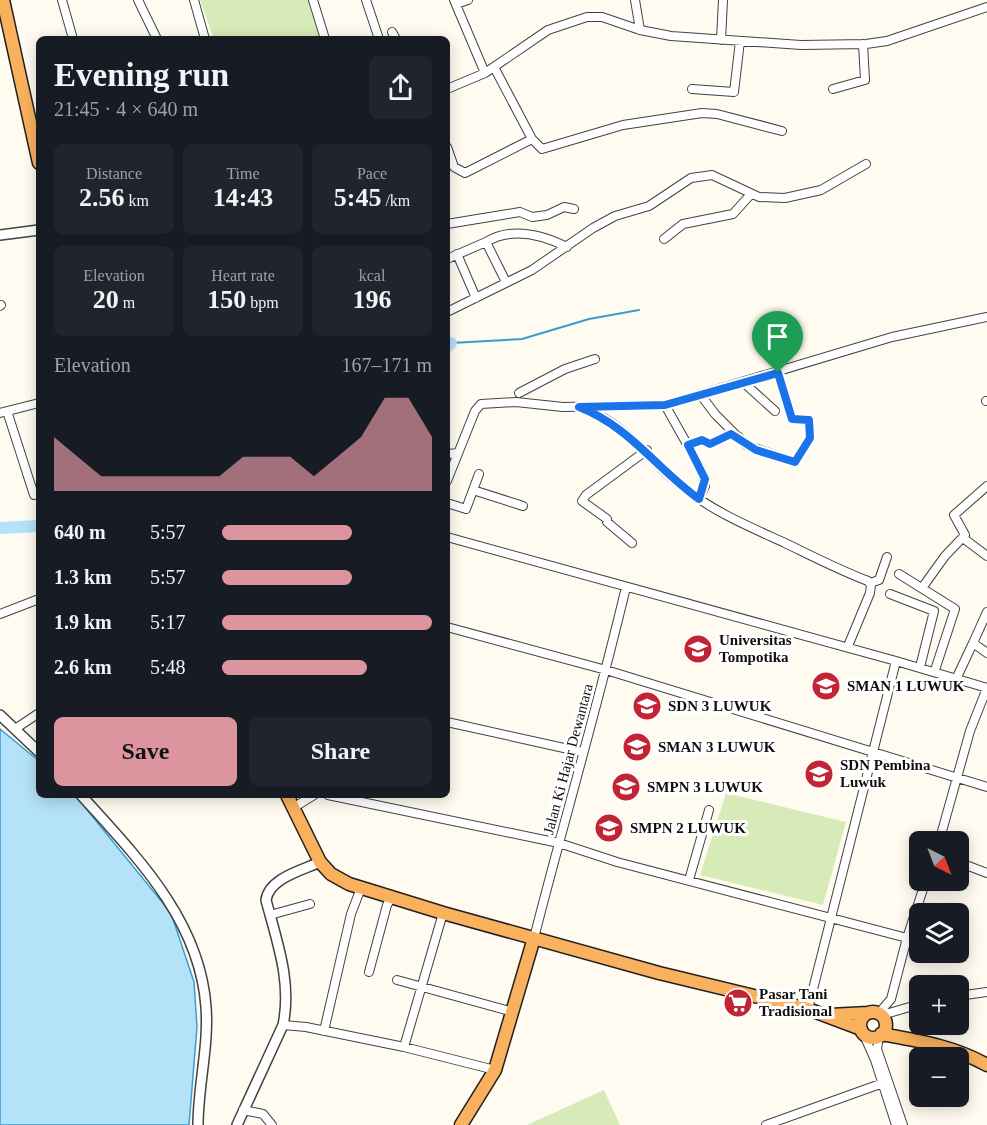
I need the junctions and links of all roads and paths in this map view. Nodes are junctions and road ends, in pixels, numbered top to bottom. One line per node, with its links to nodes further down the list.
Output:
1 (3, 0): 28 (highway)
2 (62, 0): 13 (street)
3 (138, 0): 14 (street)
4 (195, 0): 15 (street)
5 (313, 0): 16 (street)
6 (366, 0): 17 (street)
7 (468, 0): 10 (street)
8 (635, 0): 12 (street)
9 (723, 0): 18 (street)
10 (455, 2): 22 (street)
11 (987, 8): 20 (street)
12 (640, 30): 18 (street); 21 (street)
13 (72, 36)
14 (156, 36)
15 (204, 36)
16 (324, 36)
17 (378, 36)
18 (721, 40): 19 (street)
19 (740, 41): 20 (street); 24 (street)
20 (863, 44): 25 (street)
21 (494, 67): 22 (street); 27 (street)
22 (485, 73): 23 (street)
23 (450, 88)
24 (692, 89)
25 (833, 89)
26 (782, 131): 27 (street)
27 (532, 139): 29 (street)
28 (36, 149)
29 (450, 158)
30 (866, 164): 31 (street)
31 (751, 195): 36 (street); 38 (street)
32 (574, 209): 33 (street)
33 (450, 224)
34 (36, 230): 35 (street)
35 (0, 235)
36 (664, 239)
37 (486, 242): 38 (street); 39 (street); 41 (street)
38 (567, 247): 41 (street)
39 (457, 254): 40 (street); 42 (street)
40 (450, 258)
41 (506, 282): 42 (street)
42 (476, 298): 43 (street)
43 (450, 311)
44 (987, 317): 46 (street)
45 (595, 358): 49 (street)
46 (778, 373): 47 (street); 57 (street)
47 (743, 382): 50 (street); 55 (street)
48 (516, 384): 49 (street)
49 (519, 393): 51 (street)
50 (700, 394): 53 (street); 57 (street)
51 (521, 403): 54 (street); 60 (street)
52 (36, 404): 56 (street)
53 (665, 405): 54 (street); 58 (street)
54 (579, 407): 59 (street)
55 (775, 411)
56 (4, 412): 66 (street)
57 (740, 438): 58 (street)
58 (688, 445): 67 (street)
59 (647, 450): 67 (street); 72 (street)
60 (458, 453): 61 (street); 62 (street)
61 (450, 454)
62 (450, 473)
63 (479, 474): 65 (street)
64 (987, 486): 71 (street)
65 (473, 490): 68 (street); 69 (street)
66 (34, 495)
67 (699, 499): 76 (street)
68 (450, 504)
69 (523, 506)
70 (450, 538): 77 (street)
71 (963, 538): 73 (street); 78 (street)
72 (632, 543)
73 (987, 556)
74 (887, 557): 76 (street)
75 (899, 574): 78 (street)
76 (870, 582): 85 (street)
77 (626, 587): 85 (street); 89 (street, Jalan Ki Hajar Dewantara)
78 (922, 588): 90 (street)
79 (890, 594): 88 (street)
80 (36, 600): 82 (street)
81 (987, 612): 84 (street)
82 (0, 614)
83 (450, 628): 89 (street)
84 (973, 643): 86 (street); 91 (street)
85 (848, 646): 87 (street)
86 (987, 653)
87 (896, 661): 88 (street); 98 (street)
88 (920, 667): 90 (street)
89 (606, 670): 98 (street); 99 (street, Jalan Ki Hajar Dewantara)
90 (935, 670): 91 (street)
91 (957, 677): 92 (street)
92 (987, 688): 100 (street)
93 (0, 715): 96 (street)
94 (36, 715): 96 (street)
95 (450, 723): 99 (street)
96 (15, 729): 97 (street)
97 (36, 749)
98 (874, 751): 100 (street); 120 (street)
99 (582, 752): 109 (street, Jalan Ki Hajar Dewantara)
100 (958, 778): 101 (street); 108 (street)
101 (987, 787)
102 (84, 798): 143 (street)
103 (288, 798): 106 (highway)
104 (309, 798): 106 (street)
105 (367, 798): 109 (street)
106 (293, 808): 110 (highway)
107 (709, 810): 113 (street)
108 (942, 831)
109 (559, 843): 113 (street); 121 (street, Jalan Ki Hajar Dewantara)
110 (320, 862): 114 (highway); 119 (street)
111 (969, 866): 112 (street)
112 (987, 873)
113 (689, 880): 120 (street)
114 (361, 888): 116 (highway); 134 (street)
115 (922, 891): 122 (street)
116 (391, 898): 118 (highway); 123 (street)
117 (310, 904): 119 (street)
118 (442, 913): 121 (highway); 125 (street)
119 (270, 915): 133 (street)
120 (829, 917): 122 (street); 129 (street)
121 (534, 938): 129 (highway); 130 (highway)
122 (907, 938): 132 (street)
123 (369, 972)
124 (397, 980): 125 (street)
125 (422, 986): 130 (street); 138 (street)
126 (987, 992): 127 (street)
127 (969, 994)
128 (909, 1007): 132 (street)
129 (808, 1009): 131 (highway)
130 (513, 1012): 140 (highway)
131 (828, 1015): 132 (highway); 135 (highway)
132 (879, 1016): 135 (highway); 136 (highway); 137 (highway)
133 (283, 1025): 134 (street); 142 (street)
134 (324, 1031): 138 (street)
135 (862, 1031): 136 (highway); 141 (street)
136 (880, 1035): 137 (highway); 149 (street)
137 (916, 1038): 139 (highway)
138 (404, 1047): 140 (street)
139 (987, 1065)
140 (495, 1070): 146 (highway)
141 (883, 1083): 147 (street); 148 (street)
142 (243, 1110): 144 (street); 145 (street)
143 (198, 1125)
144 (237, 1125)
145 (272, 1125)
146 (461, 1125)
147 (766, 1125)
148 (896, 1125)
149 (903, 1125)

